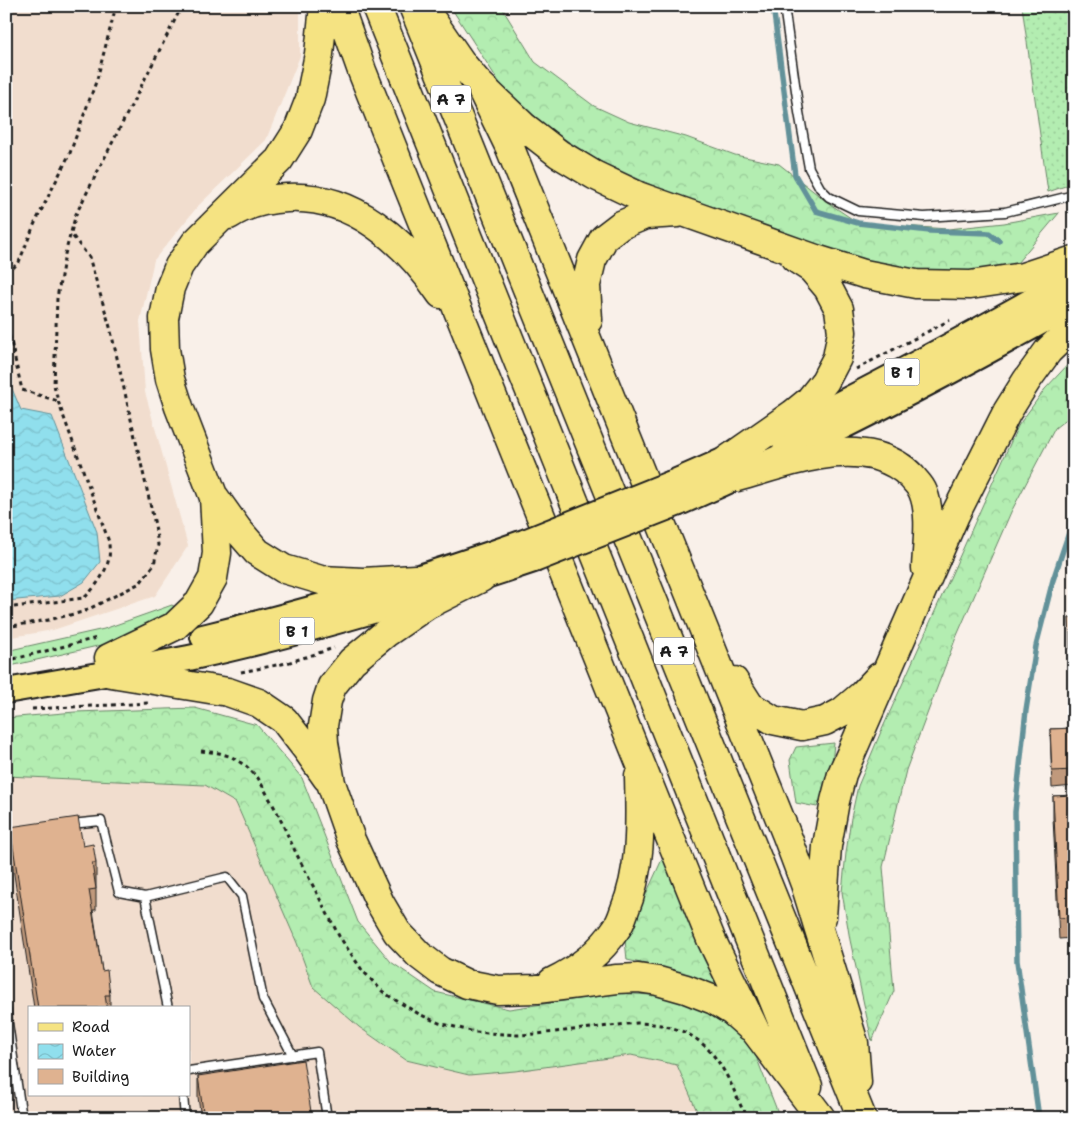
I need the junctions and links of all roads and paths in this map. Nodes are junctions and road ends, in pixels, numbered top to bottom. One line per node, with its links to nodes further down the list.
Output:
1 (116, 6): 18 (path)
2 (182, 6): 15 (path)
3 (324, 6): 14 (highway)
4 (339, 6): 24 (highway)
5 (376, 6): 58 (highway, A 7)
6 (413, 6): 54 (highway, A 7)
7 (422, 6): 11 (highway)
8 (784, 6): 12 (lane)
9 (1073, 6): 10 (path)
10 (1074, 13)
11 (479, 84): 13 (highway); 25 (highway)
12 (1074, 195)
13 (685, 213): 16 (highway); 25 (highway)
14 (211, 227): 24 (highway); 29 (highway)
15 (71, 234): 27 (path); 35 (path)
16 (777, 246): 17 (highway); 26 (highway)
17 (1074, 260)
18 (6, 268)
19 (1074, 278): 28 (main road, B 1)
20 (1074, 303): 28 (main road, B 1)
21 (952, 319): 26 (path)
22 (6, 320): 27 (path)
23 (1074, 326): 33 (highway)
24 (468, 335): 42 (highway)
25 (590, 345): 36 (highway)
26 (825, 381): 28 (highway)
27 (58, 401): 34 (path)
28 (732, 468): 30 (main road, B 1, bridge); 33 (highway)
29 (214, 495): 32 (highway); 37 (highway)
30 (531, 550): 31 (main road, B 1); 32 (main road, B 1)
31 (481, 578): 37 (main road, B 1); 43 (highway)
32 (415, 579): 37 (main road, B 1)
33 (925, 584): 39 (highway)
34 (6, 608)
35 (6, 627)
36 (710, 643): 39 (highway); 46 (highway)
37 (108, 656): 38 (path); 40 (main road, B 1); 41 (main road, B 1); 43 (highway)
38 (6, 661)
39 (890, 665): 46 (highway)
40 (6, 676)
41 (6, 691)
42 (639, 762): 47 (highway); 50 (highway)
43 (331, 783): 47 (highway)
44 (62, 824): 45 (lane)
45 (146, 897): 48 (lane); 51 (lane)
46 (821, 933): 54 (highway)
47 (537, 990): 50 (highway)
48 (168, 1006)
49 (6, 1010): 55 (lane)
50 (756, 1032): 58 (highway)
51 (293, 1056): 52 (lane); 57 (lane)
52 (190, 1071)
53 (183, 1096): 56 (lane)
54 (861, 1114)
55 (22, 1118)
56 (185, 1118)
57 (327, 1118)
58 (821, 1118)

